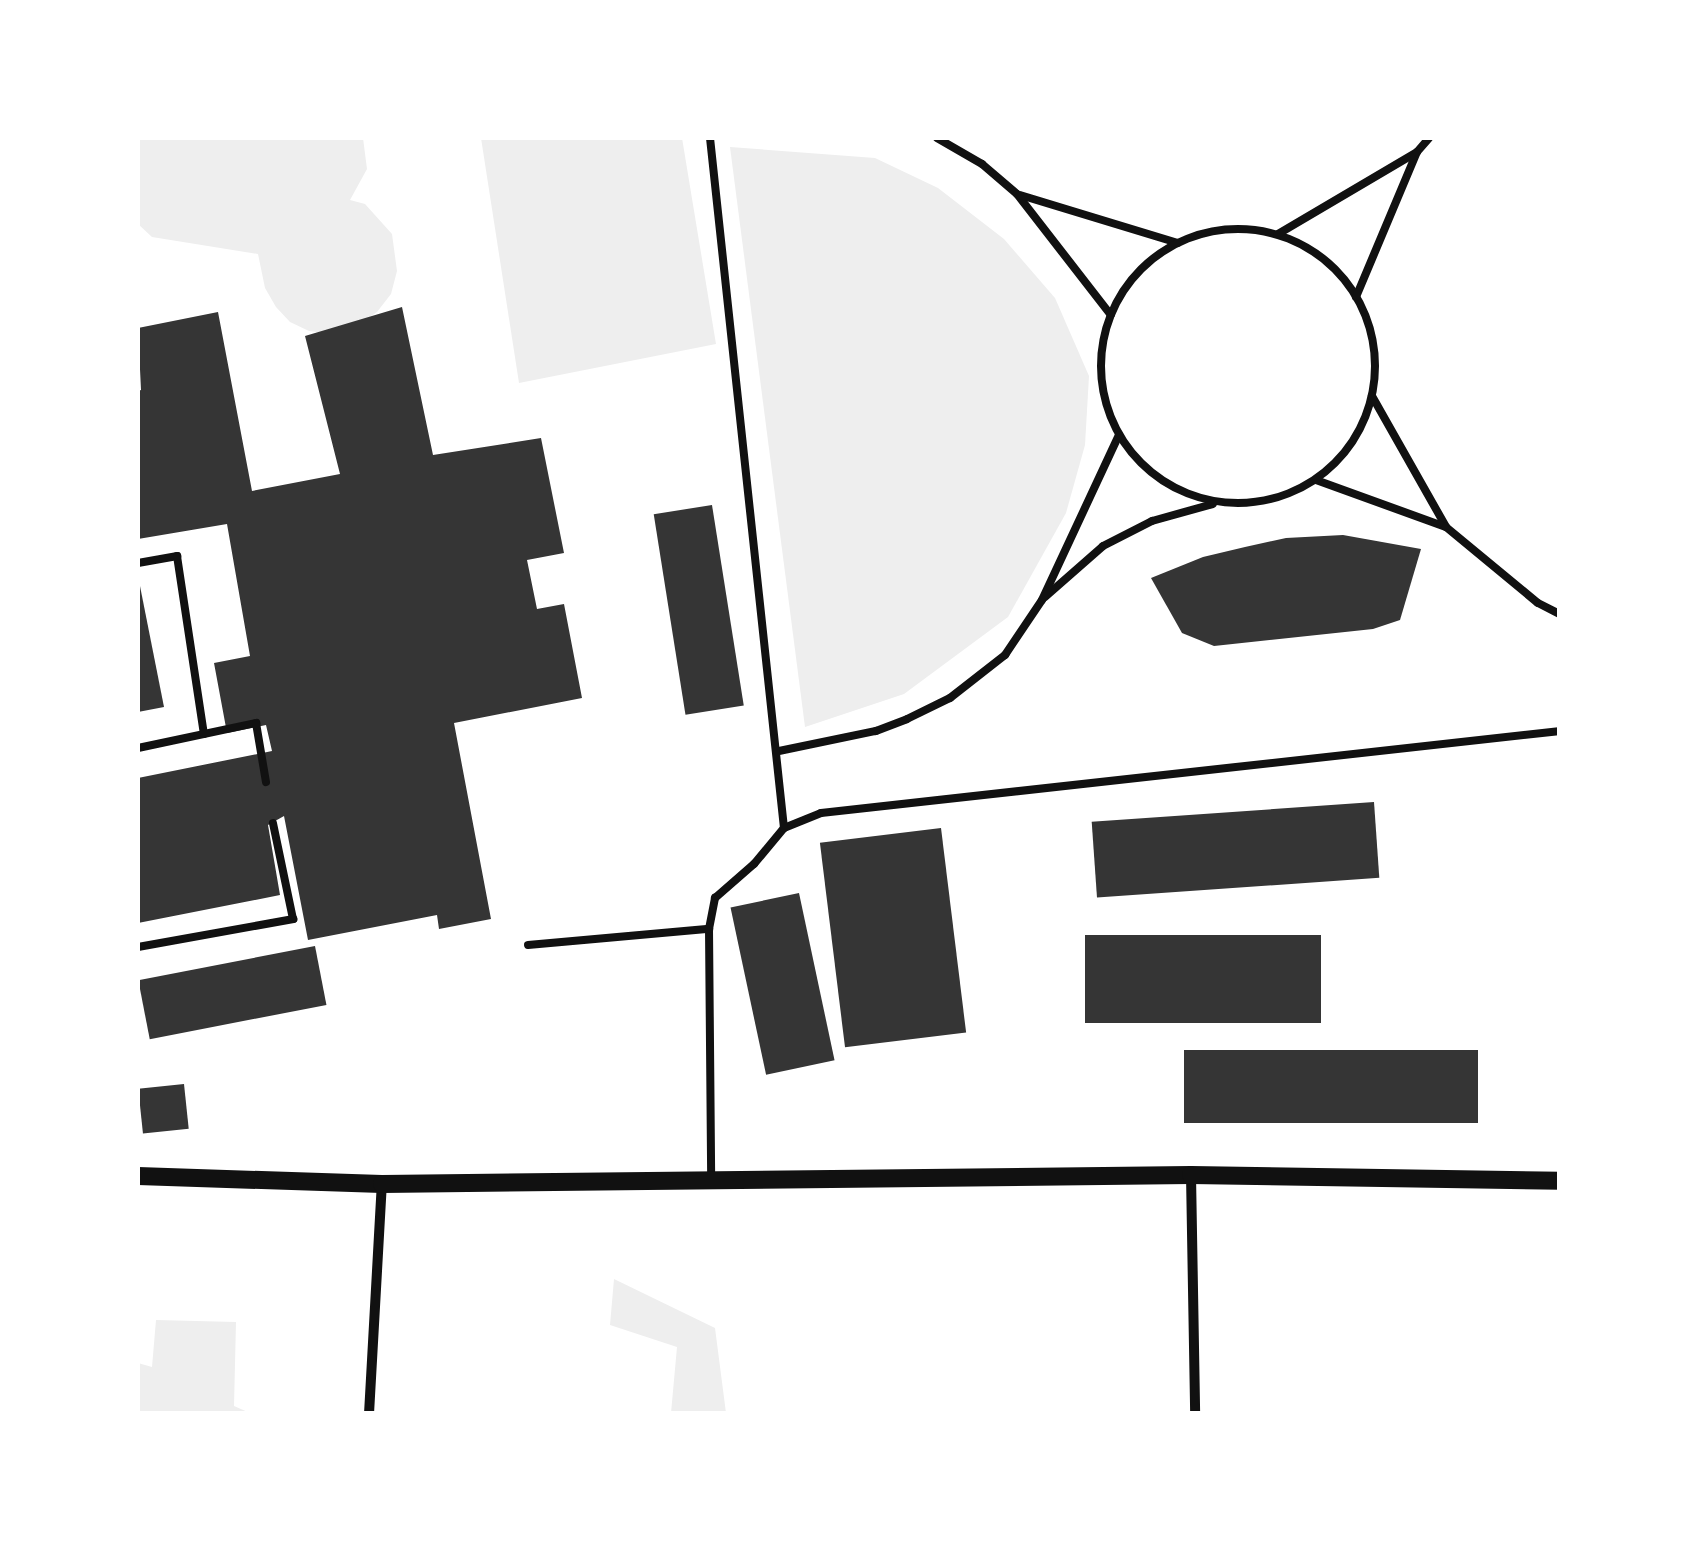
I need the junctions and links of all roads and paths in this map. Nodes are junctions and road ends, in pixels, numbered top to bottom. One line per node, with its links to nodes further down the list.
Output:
1 (710, 138): 21 (lane)
2 (937, 138): 5 (lane)
3 (1430, 138): 4 (lane)
4 (1417, 152): 6 (lane); 8 (lane)
5 (1017, 194): 7 (lane); 9 (lane)
6 (1278, 234): 7 (lane); 8 (lane)
7 (1178, 243): 9 (lane)
8 (1356, 297): 10 (lane)
9 (1111, 315): 11 (lane)
10 (1372, 395): 12 (lane); 14 (lane)
11 (1119, 435): 13 (lane); 16 (lane)
12 (1316, 480): 13 (lane); 14 (lane)
13 (1217, 503): 16 (lane)
14 (1446, 527): 17 (lane)
15 (138, 562): 19 (lane)
16 (1042, 600): 21 (lane)
17 (1560, 614)
18 (1560, 731): 24 (lane)
19 (204, 734): 20 (lane); 22 (lane)
20 (138, 748)
21 (779, 751): 24 (lane)
22 (266, 782)
23 (273, 823): 27 (lane)
24 (784, 828): 25 (lane)
25 (709, 929): 26 (lane); 30 (lane)
26 (528, 945)
27 (138, 947)
28 (1191, 1175): 30 (street); 31 (street); 34 (street)
29 (138, 1176): 32 (street)
30 (711, 1179): 32 (street)
31 (1560, 1181)
32 (382, 1184): 33 (street)
33 (369, 1414)
34 (1195, 1414)

